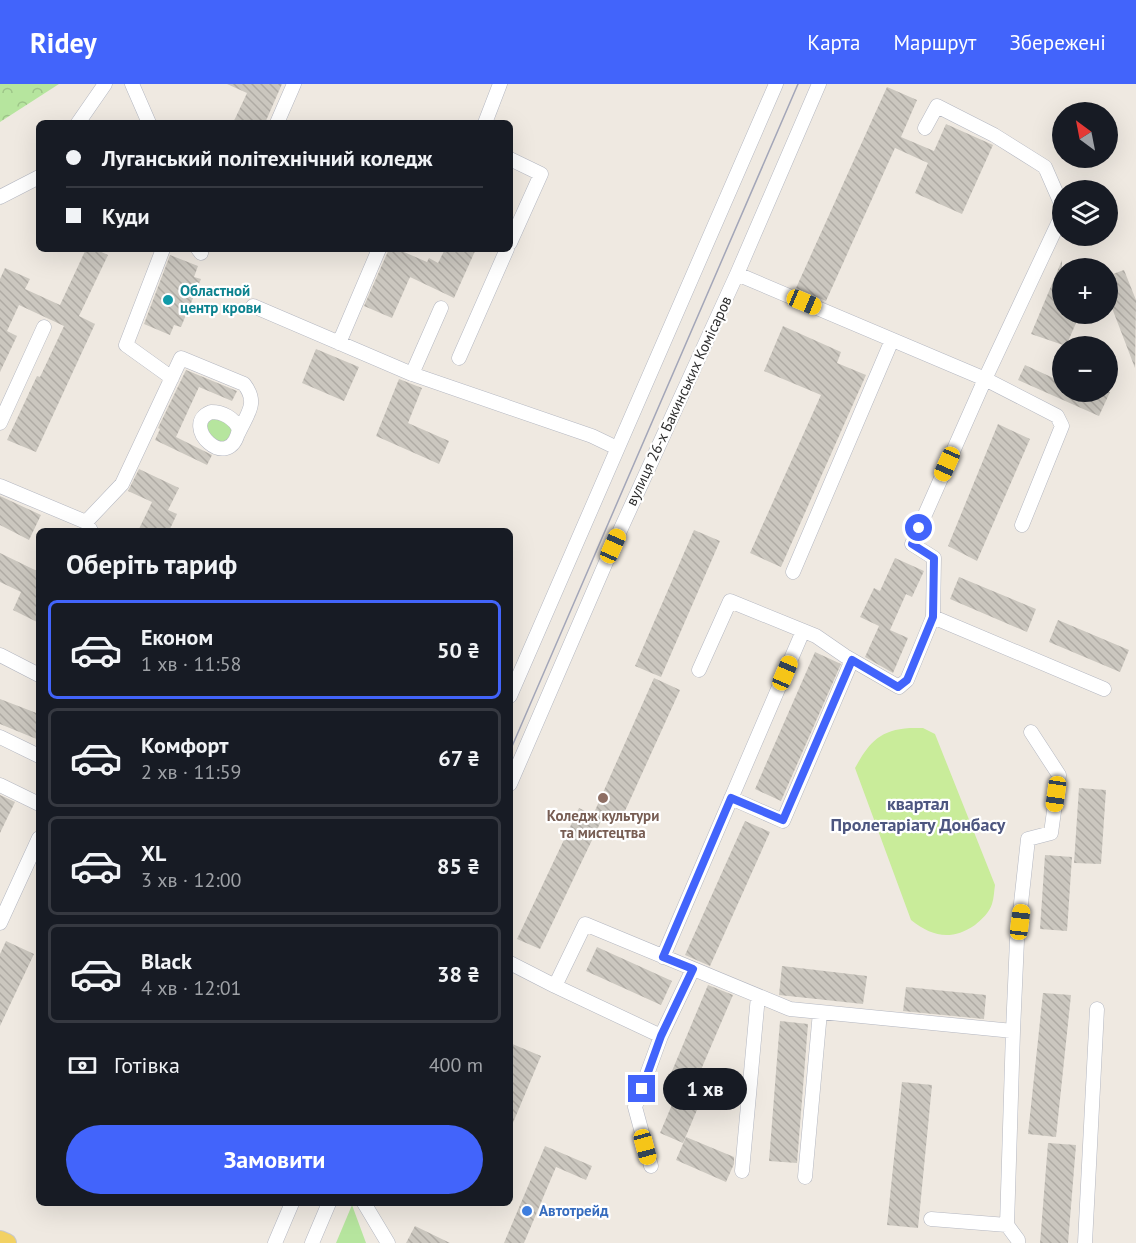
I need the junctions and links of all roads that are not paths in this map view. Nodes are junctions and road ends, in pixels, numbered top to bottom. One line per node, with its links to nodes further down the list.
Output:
1 (105, 84): 7 (street)
2 (132, 84): 8 (street)
3 (294, 84): 9 (street)
4 (500, 84): 10 (street)
5 (776, 84): 33 (street)
6 (819, 84): 21 (street, вулиця 26-х Бакинських Комісаров)
7 (80, 120)
8 (148, 120)
9 (278, 120)
10 (486, 120)
11 (925, 128): 14 (street)
12 (513, 160): 16 (street)
13 (36, 179): 15 (street)
14 (1052, 183)
15 (0, 197)
16 (513, 236)
17 (1052, 236): 30 (street)
18 (161, 252): 29 (street)
19 (378, 252): 26 (street)
20 (506, 252): 27 (street)
21 (737, 274): 25 (street); 49 (street, вулиця 26-х Бакинських Комісаров)
22 (253, 306): 26 (street)
23 (441, 308): 28 (street)
24 (44, 327): 31 (street)
25 (892, 340): 30 (street); 37 (street)
26 (339, 343): 28 (street)
27 (459, 358)
28 (412, 374): 33 (street)
29 (172, 378): 32 (street); 36 (street)
30 (984, 379): 35 (street); 38 (street)
31 (0, 423)
32 (238, 434)
33 (617, 448): 44 (street)
34 (0, 486): 36 (street)
35 (1022, 525)
36 (88, 527)
37 (793, 572)
38 (933, 617): 41 (street); 45 (street)
39 (803, 631): 41 (street); 42 (street); 51 (street)
40 (0, 655): 43 (street)
41 (852, 660): 51 (street)
42 (699, 670)
43 (36, 673)
44 (513, 689)
45 (1104, 690)
46 (1031, 732): 62 (street)
47 (0, 737): 48 (street)
48 (36, 755)
49 (513, 777)
50 (0, 785): 52 (street)
51 (731, 798): 55 (street)
52 (36, 803)
53 (36, 844): 54 (street)
54 (0, 923)
55 (663, 957): 57 (street); 58 (street)
56 (513, 965): 58 (street)
57 (693, 969): 59 (street); 63 (street)
58 (555, 986): 63 (street)
59 (758, 996): 61 (street); 65 (street)
60 (1097, 1009): 78 (street)
61 (820, 1012): 62 (street); 66 (street)
62 (1013, 1031): 71 (street)
63 (661, 1036): 64 (street)
64 (651, 1167)
65 (742, 1171)
66 (805, 1178)
67 (291, 1206): 74 (street)
68 (328, 1206): 75 (street)
69 (366, 1206): 76 (street)
70 (931, 1219): 71 (street)
71 (1007, 1225): 77 (street)
72 (0, 1240): 73 (main road)
73 (8, 1243)
74 (276, 1243)
75 (312, 1243)
76 (388, 1243)
77 (1018, 1243)
78 (1084, 1243)

